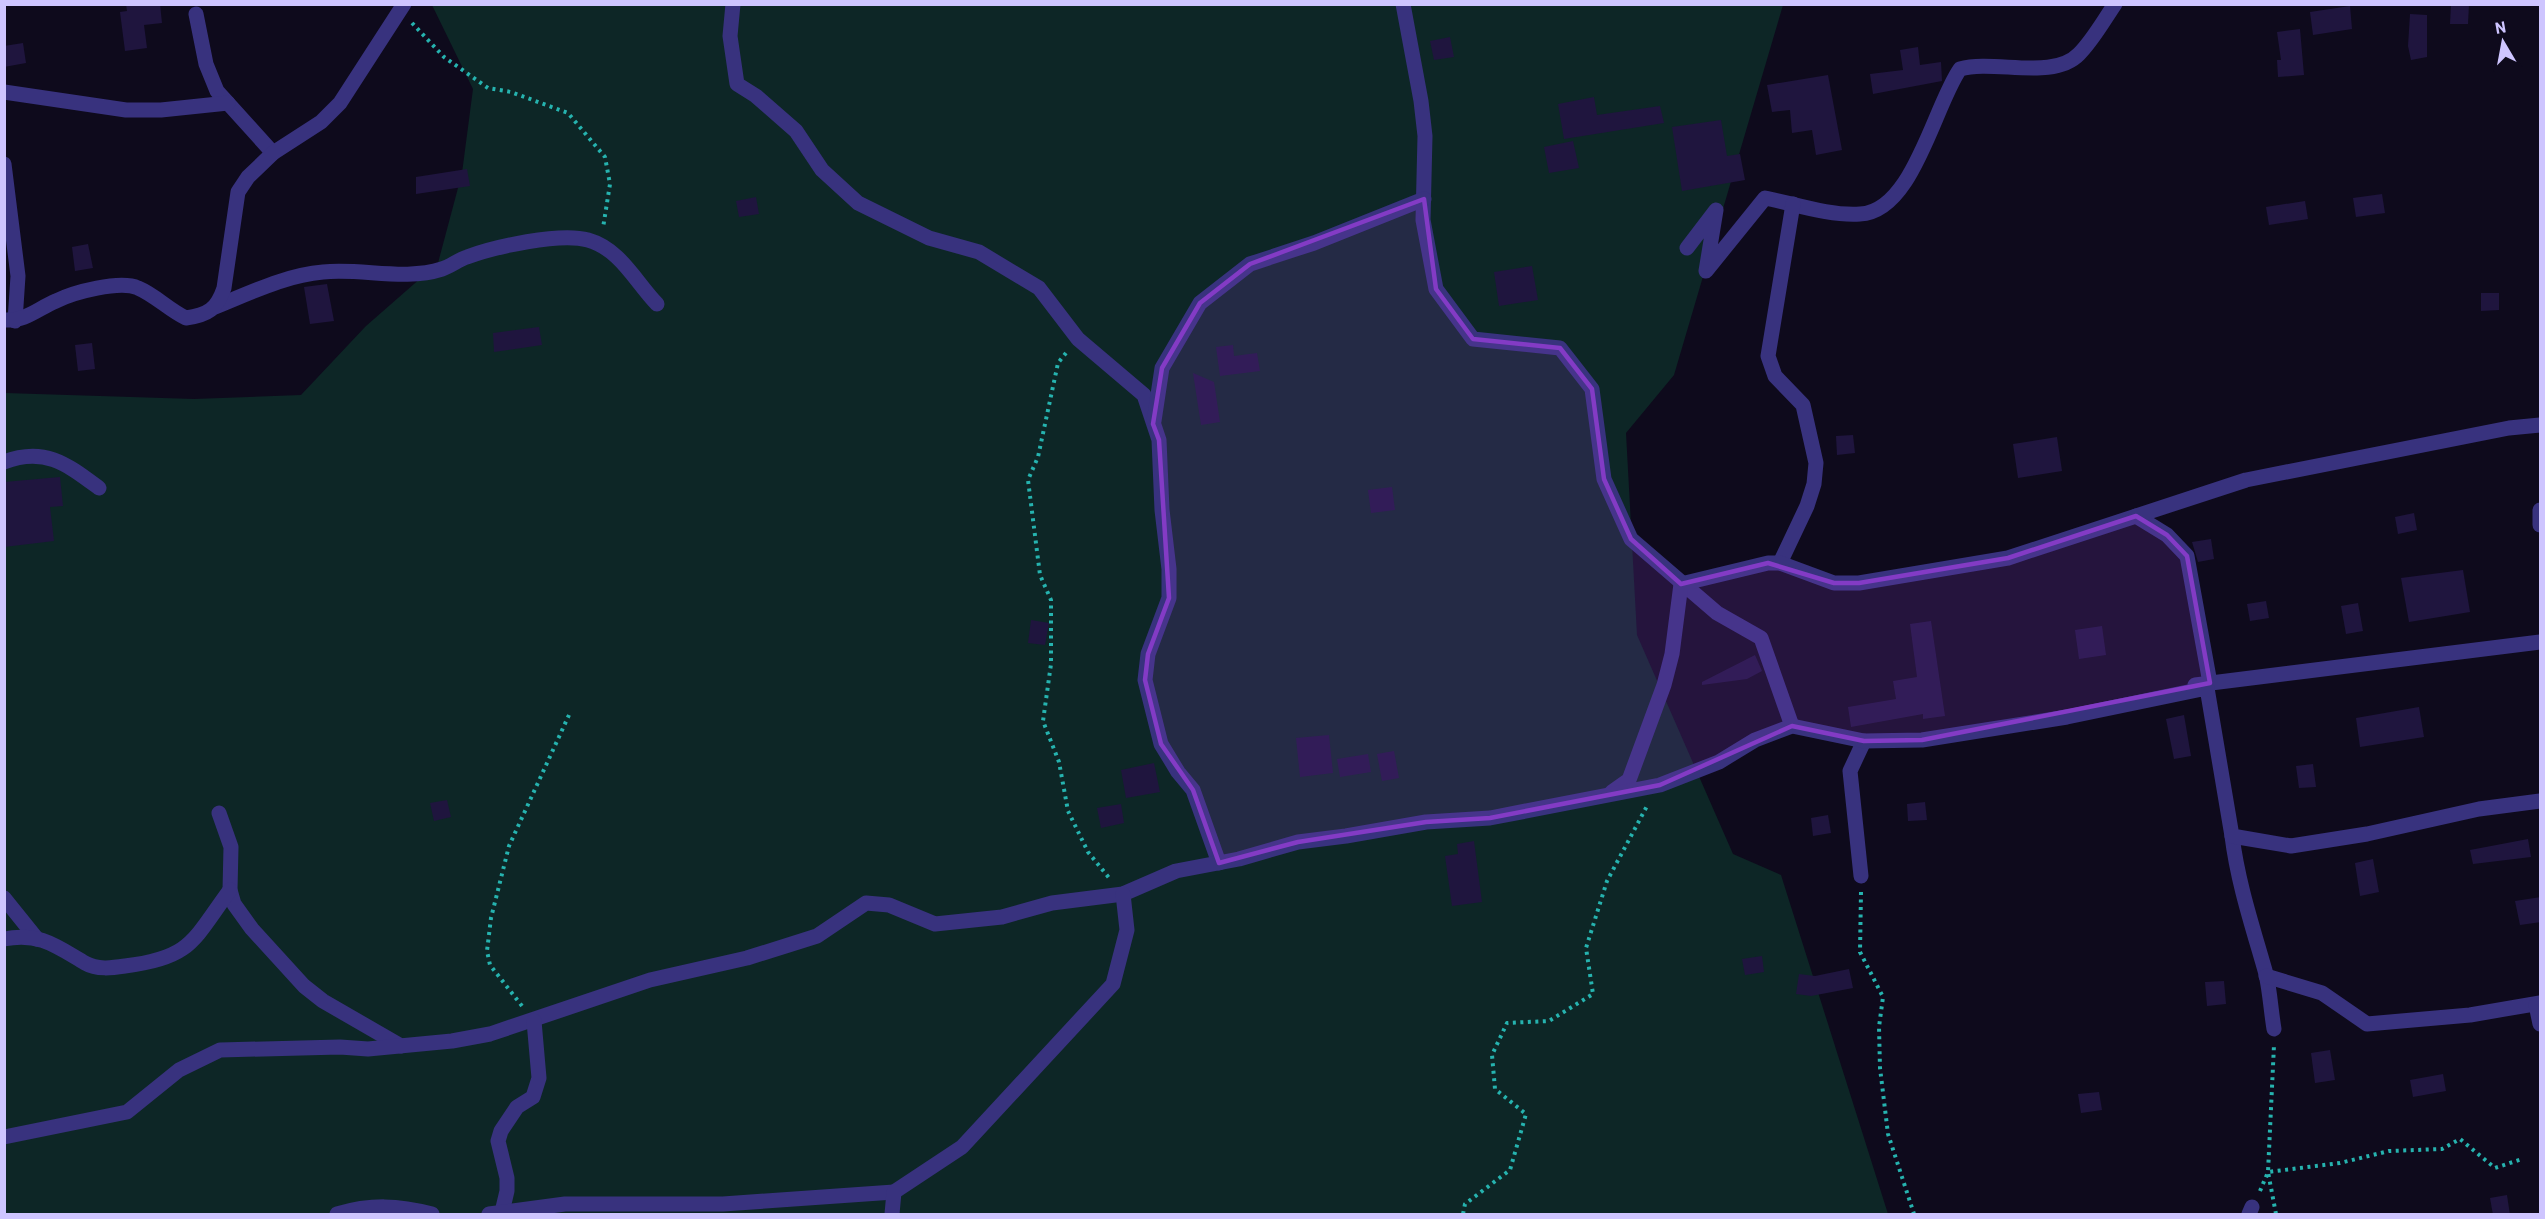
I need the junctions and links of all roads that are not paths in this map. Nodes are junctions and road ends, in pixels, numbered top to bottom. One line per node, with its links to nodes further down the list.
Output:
1 (733, 4): 16 (street)
2 (1403, 4): 10 (street)
3 (2115, 4): 11 (street)
4 (402, 8): 8 (street)
5 (196, 14): 7 (street)
6 (4, 92): 7 (street)
7 (228, 103): 8 (street)
8 (273, 153): 14 (street)
9 (4, 164): 15 (street)
10 (1424, 199): 16 (street); 24 (street)
11 (1792, 204): 12 (street); 23 (street)
12 (1687, 248)
13 (657, 304): 14 (street)
14 (215, 308): 15 (street)
15 (10, 320)
16 (1153, 424): 34 (street)
17 (2541, 425): 21 (street)
18 (4, 462): 19 (street)
19 (99, 488)
20 (2541, 510): 22 (street)
21 (2136, 516): 23 (street); 26 (street)
22 (2541, 525)
23 (1780, 563): 24 (street)
24 (1681, 584): 27 (street); 30 (street)
25 (2541, 642): 26 (street)
26 (2210, 683): 28 (street)
27 (1792, 726): 29 (street); 30 (street)
28 (1922, 740): 29 (street); 33 (street)
29 (1864, 741): 35 (street)
30 (1611, 793): 34 (street)
31 (2541, 801): 33 (street)
32 (219, 813): 36 (street)
33 (2232, 836): 41 (street)
34 (1219, 863): 37 (street)
35 (1861, 876)
36 (230, 890): 40 (street); 46 (street)
37 (1123, 894): 43 (street); 48 (street)
38 (4, 898): 40 (street)
39 (4, 939): 40 (street)
40 (38, 939)
41 (2266, 976): 42 (street); 45 (street)
42 (2538, 1004): 44 (street)
43 (534, 1021): 46 (street); 50 (street)
44 (2541, 1023)
45 (2274, 1029)
46 (401, 1046): 47 (street)
47 (4, 1137)
48 (894, 1192): 49 (street); 53 (street)
49 (561, 1210): 50 (street)
50 (495, 1213)
51 (337, 1215): 52 (street)
52 (432, 1215)
53 (892, 1215)

